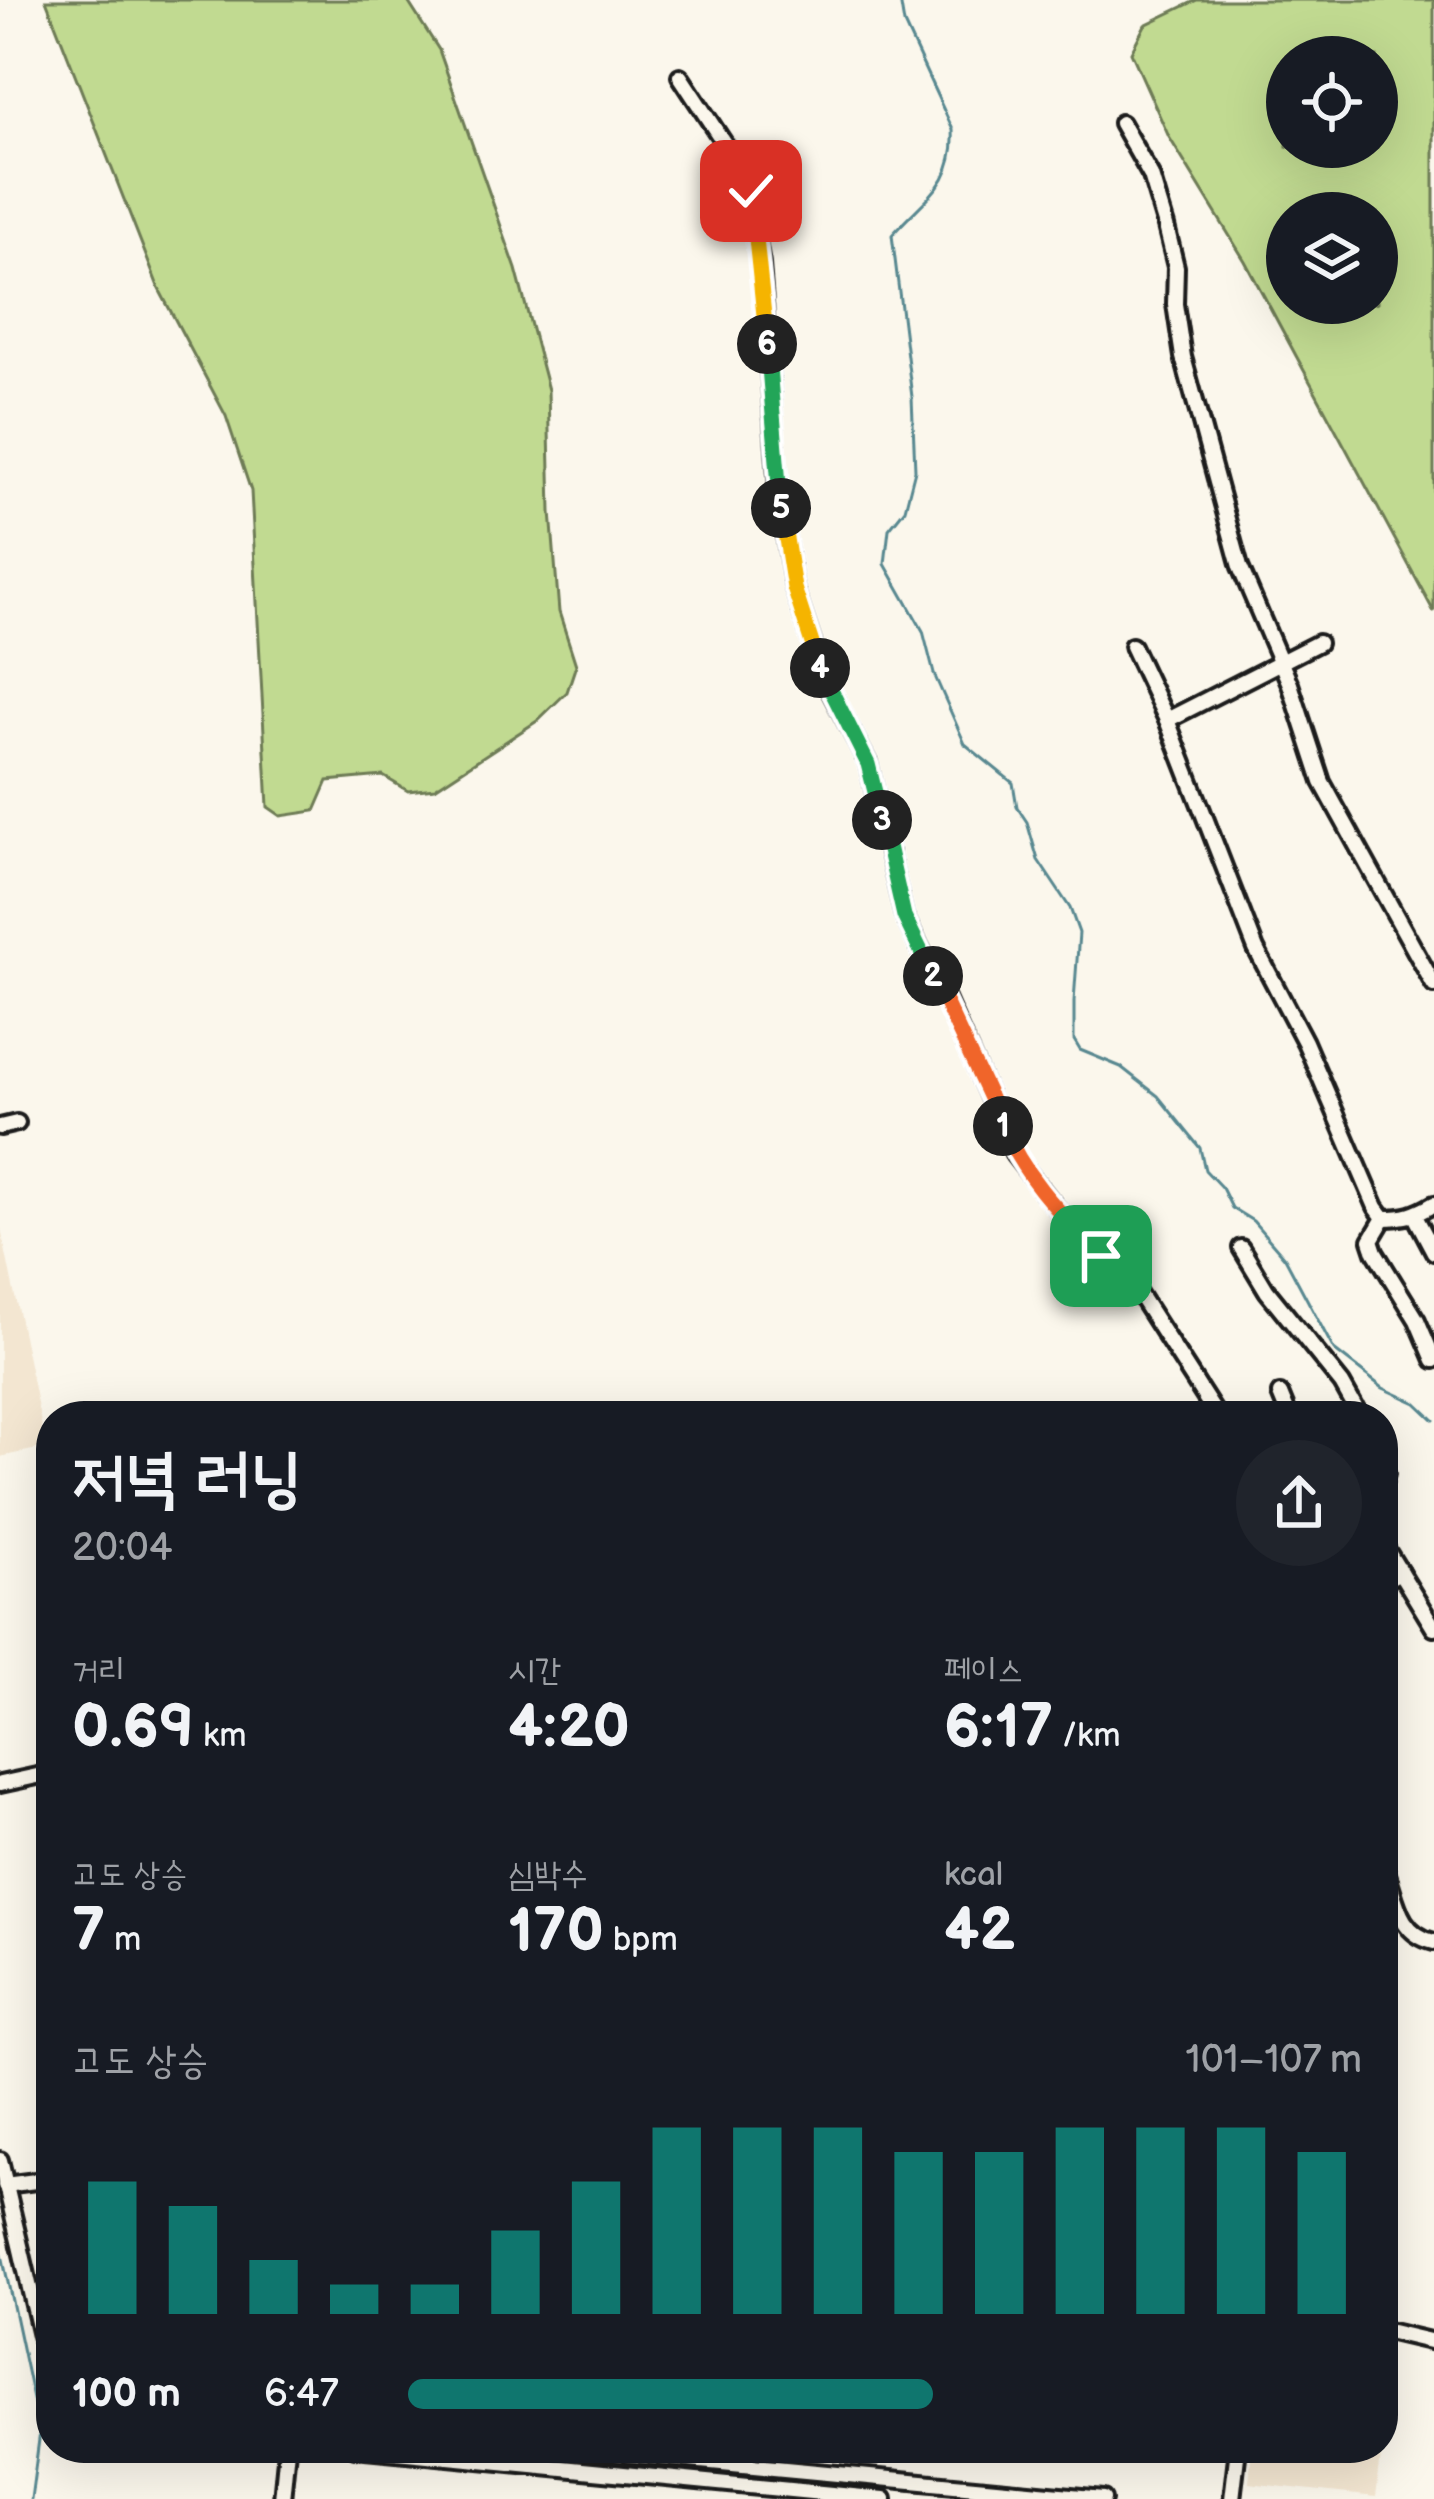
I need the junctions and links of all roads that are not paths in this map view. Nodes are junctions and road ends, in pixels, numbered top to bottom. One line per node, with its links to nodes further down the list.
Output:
1 (680, 76): 17 (street)
2 (1121, 123): 5 (street)
3 (1318, 643): 5 (street)
4 (1132, 646): 6 (street)
5 (1280, 661): 6 (street); 7 (street)
6 (1166, 720): 12 (street)
7 (1434, 985)
8 (17, 1123): 9 (street)
9 (0, 1127)
10 (1434, 1204): 11 (street)
11 (1415, 1216): 12 (street); 14 (street)
12 (1384, 1218): 15 (street)
13 (1241, 1248): 19 (street)
14 (1434, 1252)
15 (1434, 1360)
16 (1280, 1394): 18 (street)
17 (1207, 1401)
18 (1283, 1401)
19 (1352, 1401)
20 (1398, 1569): 21 (street)
21 (1400, 1572): 22 (street)
22 (1434, 1628)
23 (36, 1776): 24 (street)
24 (0, 1784)
25 (1398, 1909): 26 (street)
26 (1434, 1942)
27 (0, 2160): 29 (street)
28 (36, 2181): 29 (street)
29 (5, 2185): 30 (street)
30 (36, 2315)
31 (1398, 2334): 32 (street)
32 (1434, 2342)
33 (286, 2463): 37 (street)
34 (530, 2463): 38 (street)
35 (783, 2463): 39 (street)
36 (1236, 2463): 40 (street)
37 (282, 2499)
38 (884, 2499)
39 (1103, 2499)
40 (1232, 2499)

